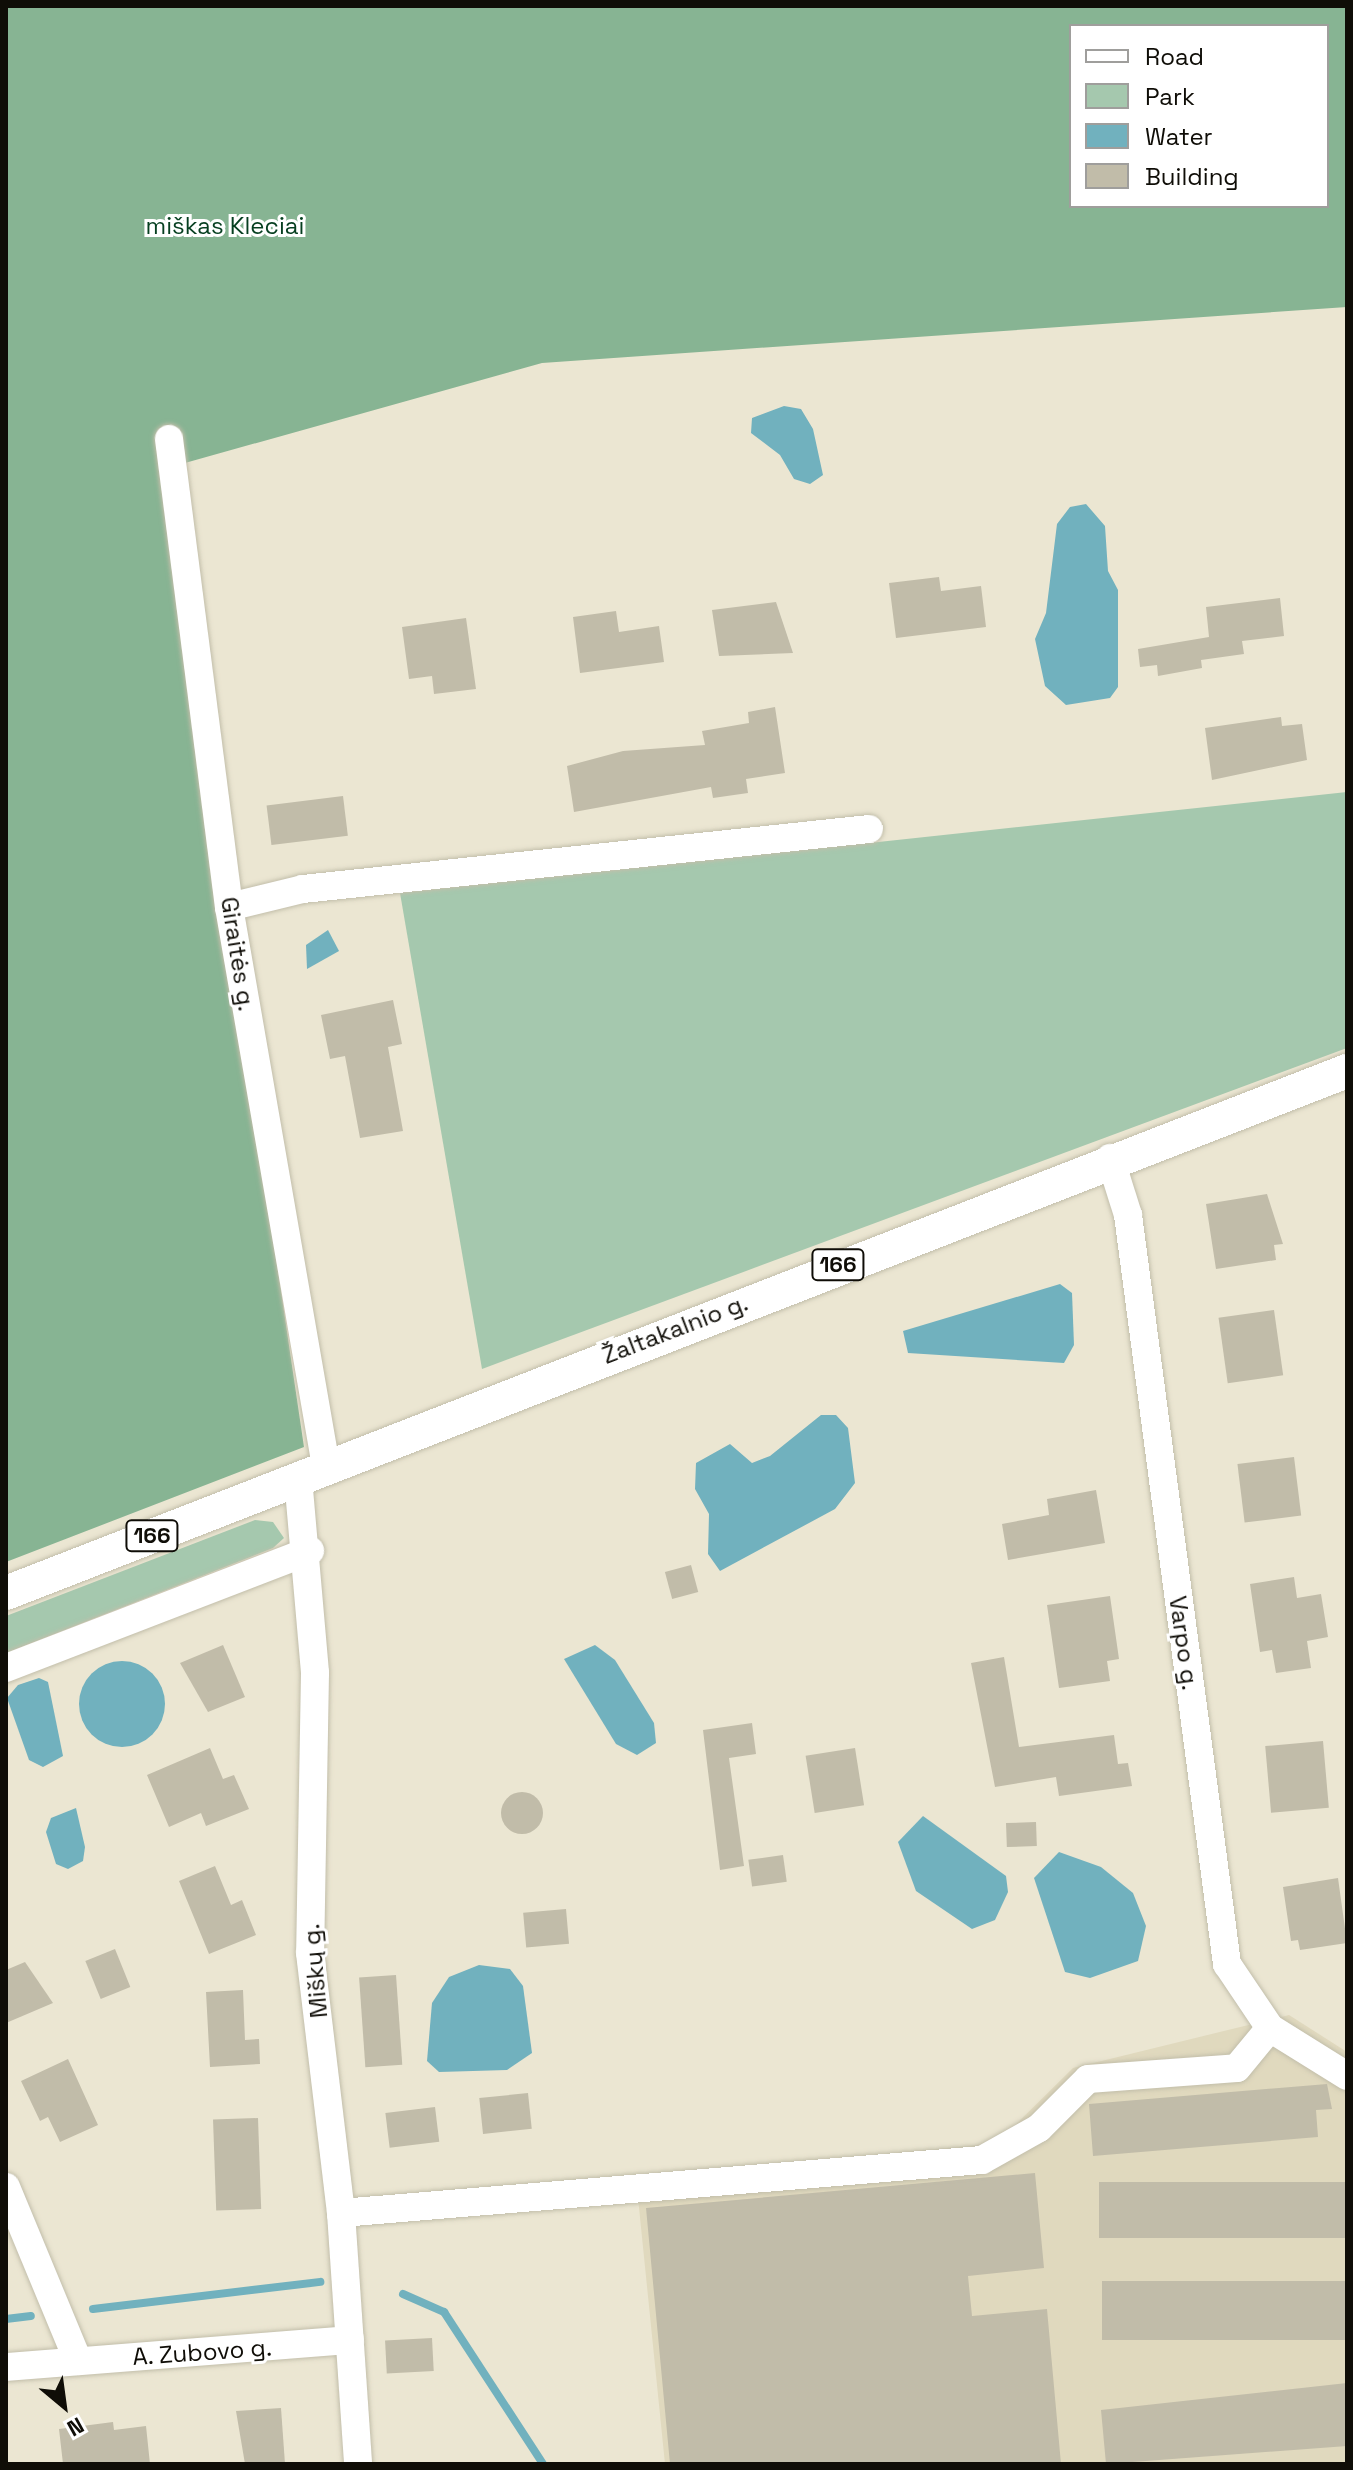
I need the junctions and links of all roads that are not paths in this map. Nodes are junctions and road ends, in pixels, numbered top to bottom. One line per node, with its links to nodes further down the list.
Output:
1 (169, 439): 3 (street, Giraitės g.)
2 (869, 829): 3 (street)
3 (229, 907): 6 (street, Giraitės g.)
4 (1347, 1071): 5 (main road, Žaltakalnio g. / 166)
5 (1110, 1158): 6 (main road, Žaltakalnio g. / 166); 10 (street, Varpo g.)
6 (312, 1472): 7 (street, Miškų g.); 8 (main road, Žaltakalnio g. / 166)
7 (310, 1551): 9 (street); 13 (street, Miškų g.)
8 (6, 1593)
9 (6, 1668)
10 (1270, 2028): 11 (street, Varpo g.); 13 (street)
11 (1347, 2076)
12 (6, 2187): 15 (street)
13 (341, 2213): 14 (street, Miškų g.)
14 (350, 2340): 15 (street, A. Zubovo g.); 17 (street, Miškų g.)
15 (78, 2361): 16 (street, A. Zubovo g.)
16 (6, 2367)
17 (358, 2464)

